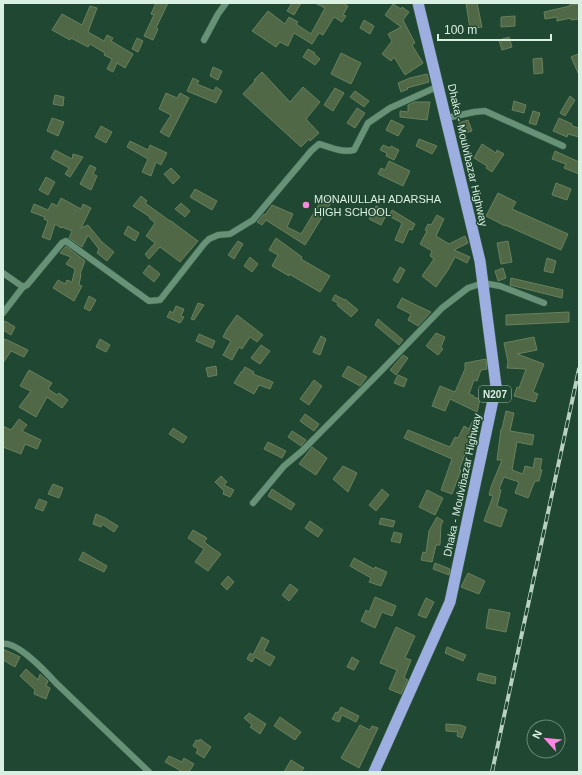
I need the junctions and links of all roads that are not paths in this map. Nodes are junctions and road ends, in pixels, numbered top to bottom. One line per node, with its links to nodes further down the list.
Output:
1 (226, 3): 3 (street)
2 (418, 3): 4 (highway, Dhaka - Moulvibazar Highway / N207)
3 (204, 40)
4 (439, 86): 5 (highway, Dhaka - Moulvibazar Highway / N207); 9 (street)
5 (447, 118): 6 (street); 8 (highway, Dhaka - Moulvibazar Highway / N207)
6 (562, 146)
7 (3, 273): 9 (street)
8 (483, 283): 10 (street); 12 (street); 15 (highway, Dhaka - Moulvibazar Highway / N207)
9 (23, 287): 11 (street)
10 (544, 303)
11 (3, 313)
12 (254, 503)
13 (3, 644): 14 (street)
14 (149, 772)
15 (374, 772)

